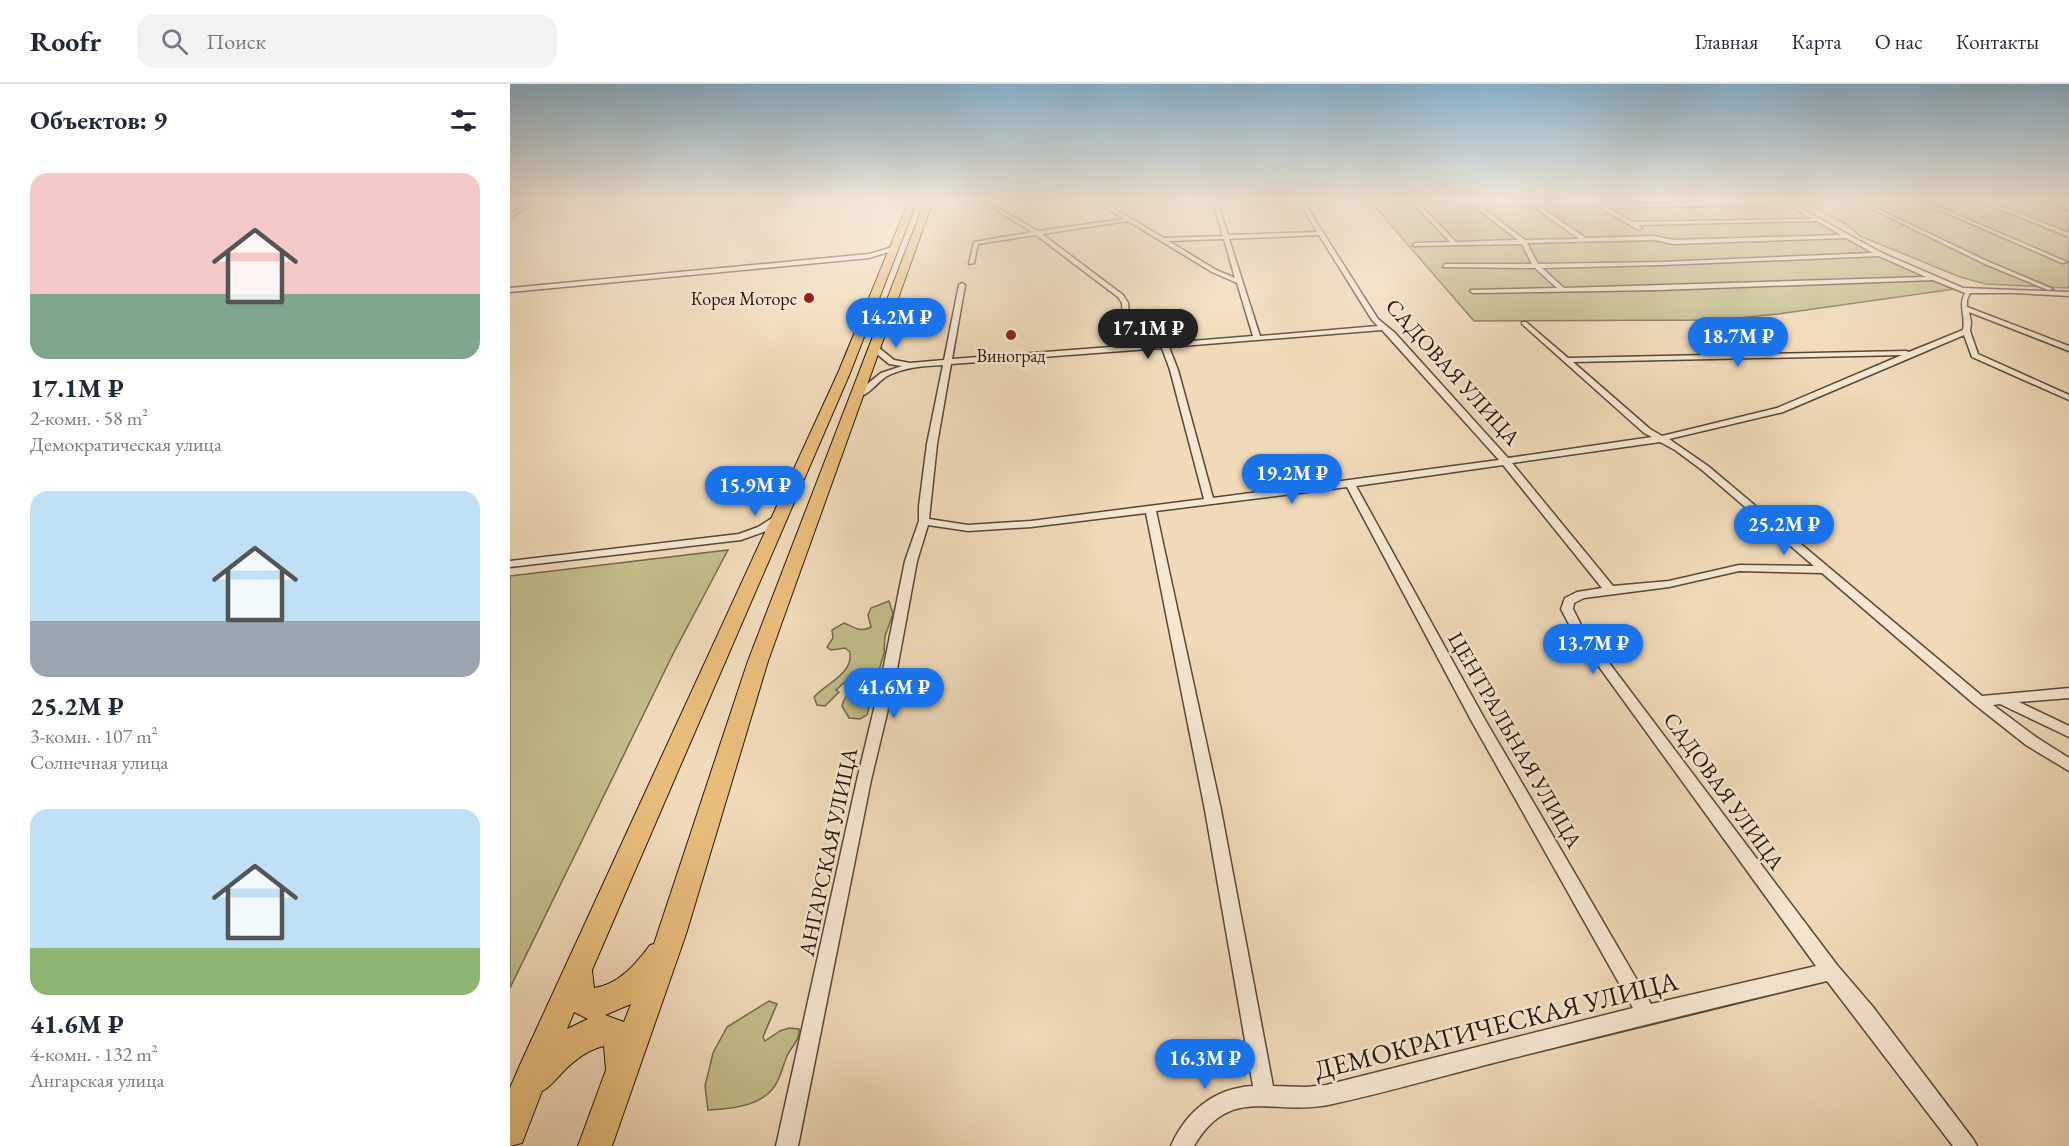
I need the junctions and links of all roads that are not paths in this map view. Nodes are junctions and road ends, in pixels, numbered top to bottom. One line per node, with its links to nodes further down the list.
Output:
1 (892, 251): 12 (main road)
2 (911, 251): 34 (main road)
3 (974, 251): 16 (street)
4 (1059, 251): 35 (street)
5 (1180, 251): 20 (street)
6 (1230, 251): 20 (street)
7 (1332, 251): 30 (street, САДОВАЯ УЛИЦА)
8 (1528, 251): 18 (street)
9 (1874, 251): 13 (street)
10 (1961, 251): 26 (street)
11 (2037, 251): 15 (street)
12 (891, 254): 14 (street); 14 (street); 48 (main road)
13 (1880, 254): 18 (street); 19 (street)
14 (869, 256): 22 (street)
15 (2064, 262)
16 (971, 263)
17 (1445, 266): 18 (street)
18 (1536, 266): 23 (street)
19 (1936, 278): 23 (street); 25 (street)
20 (1240, 282): 32 (street)
21 (962, 285): 39 (street, АНГАРСКАЯ УЛИЦА)
22 (510, 290)
23 (1563, 290): 24 (street)
24 (1473, 291)
25 (1968, 292): 26 (street); 28 (street)
26 (2060, 293): 27 (street)
27 (2069, 294)
28 (1964, 309): 31 (street); 36 (street)
29 (1524, 322): 38 (street)
30 (1384, 328): 32 (street); 44 (street, САДОВАЯ УЛИЦА)
31 (1966, 331): 37 (street); 42 (street)
32 (1257, 338): 33 (street)
33 (1166, 346): 35 (street); 46 (street)
34 (875, 349): 40 (street); 41 (main road)
35 (1128, 349): 39 (street)
36 (2069, 349)
37 (1910, 353): 38 (street); 43 (street)
38 (1566, 360): 43 (street)
39 (947, 364): 40 (street); 49 (street, АНГАРСКАЯ УЛИЦА)
40 (910, 365): 41 (street)
41 (859, 395): 60 (main road)
42 (2069, 398)
43 (1660, 439): 44 (street); 53 (street)
44 (1507, 463): 45 (street); 54 (street, САДОВАЯ УЛИЦА)
45 (1350, 484): 46 (street); 63 (street, ЦЕНТРАЛЬНАЯ УЛИЦА)
46 (1209, 501): 47 (street)
47 (1149, 508): 49 (street); 65 (street)
48 (780, 516): 50 (street); 51 (main road)
49 (924, 521): 69 (street, АНГАРСКАЯ УЛИЦА)
50 (741, 537): 51 (street); 52 (street)
51 (763, 555): 61 (main road)
52 (510, 564)
53 (1821, 570): 54 (street); 56 (street)
54 (1610, 590): 62 (street, САДОВАЯ УЛИЦА)
55 (2069, 693): 57 (street)
56 (1979, 701): 57 (street); 59 (street)
57 (2004, 701): 58 (street)
58 (2069, 732)
59 (2069, 765)
60 (672, 934): 61 (main road); 64 (main road)
61 (578, 969): 66 (main road)
62 (1831, 971): 63 (street, ДЕМОКРАТИЧЕСКАЯ УЛИЦА); 71 (street, САДОВАЯ УЛИЦА)
63 (1647, 1014): 65 (street, ДЕМОКРАТИЧЕСКАЯ УЛИЦА)
64 (619, 1085): 66 (main road); 68 (main road)
65 (1265, 1096): 70 (street, ДЕМОКРАТИЧЕСКАЯ УЛИЦА)
66 (521, 1102): 67 (main road)
67 (510, 1131)
68 (595, 1146)
69 (787, 1146)
70 (1182, 1146)
71 (1966, 1146)

